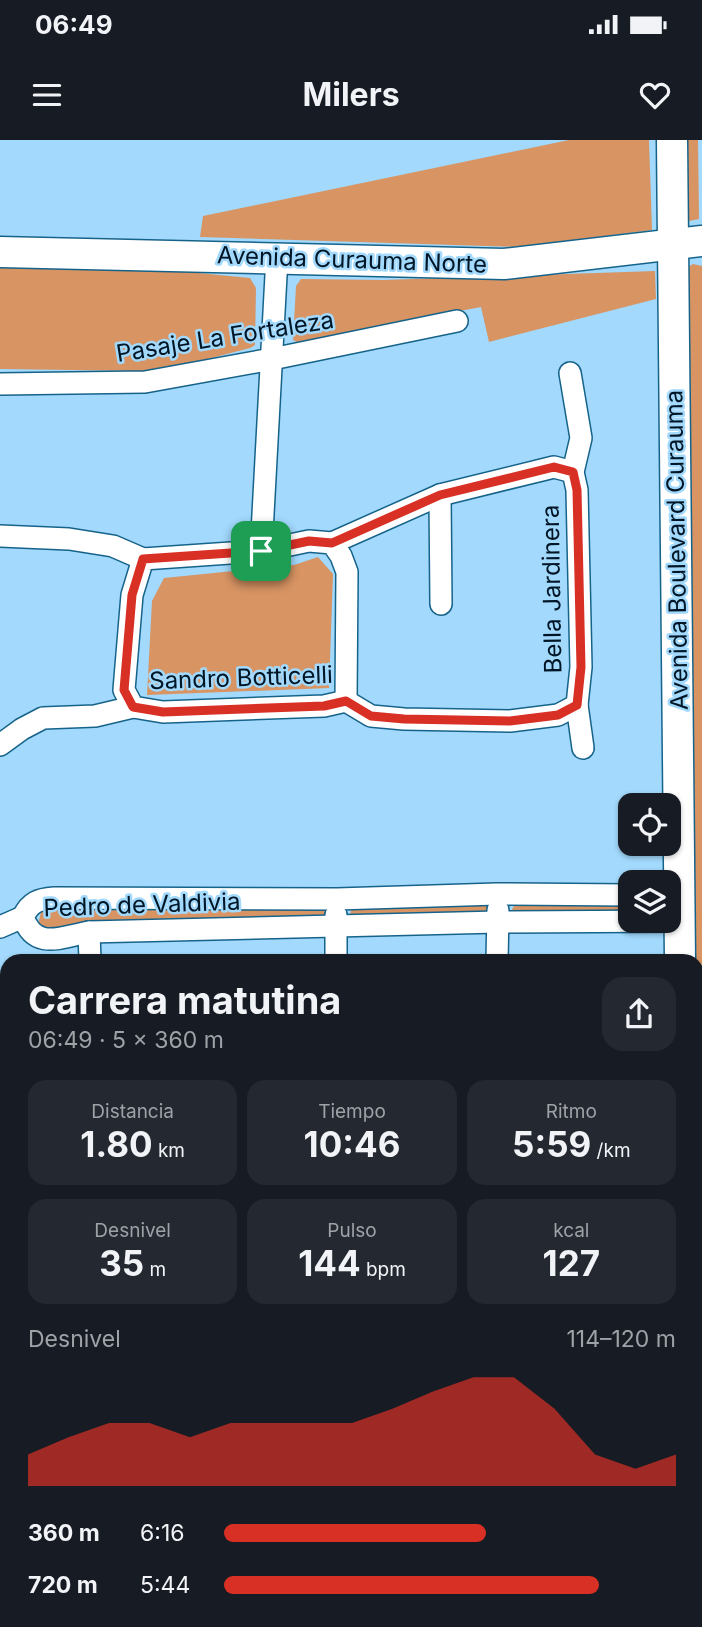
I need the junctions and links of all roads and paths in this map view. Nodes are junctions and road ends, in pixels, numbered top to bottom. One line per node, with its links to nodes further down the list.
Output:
1 (672, 140): 2 (street, Avenida Boulevard Curauma)
2 (688, 243): 4 (street, Avenida Curauma Norte); 21 (street, Avenida Boulevard Curauma)
3 (0, 252): 4 (street, Avenida Curauma Norte)
4 (277, 257): 6 (street)
5 (457, 321): 6 (street, Pasaje La Fortaleza)
6 (272, 359): 8 (street, Pasaje La Fortaleza); 13 (street)
7 (570, 373): 9 (street, Bella Jardinera)
8 (0, 384)
9 (573, 472): 10 (street, Bella Jardinera); 17 (street, Bella Jardinera)
10 (440, 495): 12 (street, Bella Jardinera); 15 (street)
11 (0, 536): 14 (street)
12 (332, 543): 13 (street); 16 (street, Sandro Botticelli)
13 (261, 551): 14 (street)
14 (143, 559): 18 (street, Sandro Botticelli)
15 (441, 604)
16 (346, 701): 17 (street, Bella Jardinera); 18 (street, Sandro Botticelli)
17 (577, 705): 20 (street, Bella Jardinera)
18 (133, 707): 19 (street)
19 (0, 745)
20 (583, 748)
21 (677, 870)
22 (497, 894): 23 (street, Pedro de Valdivia); 24 (street, Pedro de Valdivia); 27 (street)
23 (618, 895)
24 (337, 899): 26 (street, Pedro de Valdivia); 28 (street)
25 (618, 910): 27 (street, Pedro de Valdivia)
26 (23, 917): 29 (street); 30 (street, Pedro de Valdivia)
27 (498, 922): 28 (street, Pedro de Valdivia); 34 (street)
28 (336, 926): 30 (street, Pedro de Valdivia); 33 (street)
29 (0, 927)
30 (89, 932): 32 (street)
31 (678, 933): 35 (street, Avenida Boulevard Curauma)
32 (89, 954)
33 (336, 954)
34 (497, 954)
35 (680, 954)

